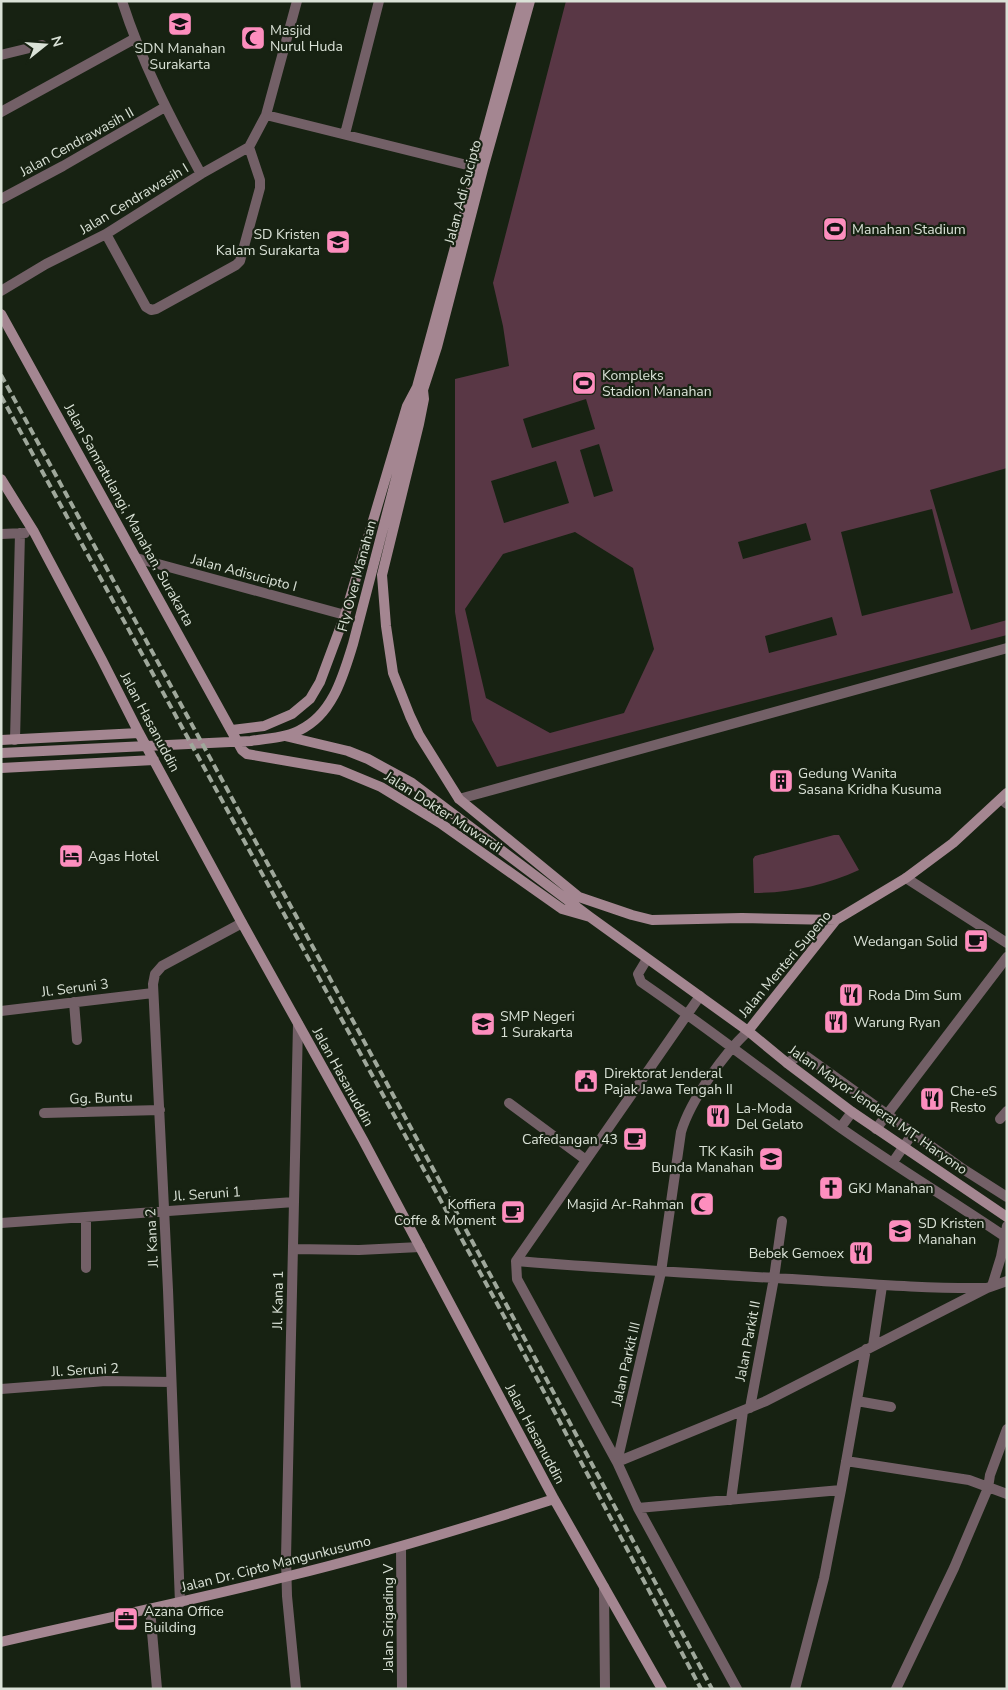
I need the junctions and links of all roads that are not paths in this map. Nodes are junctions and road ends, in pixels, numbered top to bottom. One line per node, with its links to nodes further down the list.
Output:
1 (122, 1): 6 (street)
2 (297, 1): 11 (street)
3 (379, 1): 12 (street)
4 (522, 1): 20 (main road, Jalan Adi Sucipto)
5 (530, 1): 20 (main road, Jalan Adi Sucipto)
6 (134, 38): 9 (street); 10 (street)
7 (42, 45): 8 (street)
8 (1, 54)
9 (165, 107): 15 (street); 16 (street, Jalan Cendrawasih II)
10 (1, 112)
11 (266, 115): 12 (street); 13 (street)
12 (345, 134): 14 (street)
13 (249, 146): 15 (street, Jalan Cendrawasih I); 17 (street)
14 (467, 165)
15 (201, 174): 17 (street, Jalan Cendrawasih I)
16 (1, 199)
17 (106, 234): 18 (street, Jalan Cendrawasih I)
18 (1, 291)
19 (1, 314): 25 (main road, Jalan Samratulangi, Manahan, Surakarta)
20 (418, 393): 26 (main road, Jalan Adi Sucipto); 30 (main road, Fly Over Manahan); 37 (main road, Jalan Adi Sucipto)
21 (1, 479): 22 (main road, Jalan Hasanuddin)
22 (34, 532): 23 (street); 29 (main road, Jalan Hasanuddin)
23 (20, 533): 24 (street); 32 (street)
24 (1, 534)
25 (136, 558): 26 (street, Jalan Adisucipto I); 28 (main road, Jalan Samratulangi, Manahan, Surakarta)
26 (345, 615): 28 (main road, Jalan Adi Sucipto)
27 (1007, 648): 37 (street)
28 (232, 730): 33 (main road, Jalan Samratulangi, Manahan, Surakarta)
29 (139, 733): 32 (main road); 35 (main road, Jalan Hasanuddin)
30 (284, 736): 34 (main road, Fly Over Manahan); 40 (main road, Fly Over Manahan)
31 (1, 740): 32 (main road)
32 (15, 740)
33 (242, 750): 40 (main road, Jalan Dokter Muwardi)
34 (1, 753)
35 (154, 760): 36 (main road); 42 (main road, Jalan Hasanuddin)
36 (1, 768)
37 (459, 798): 41 (main road)
38 (1005, 799): 39 (main road, Jalan Menteri Supeno)
39 (906, 878): 41 (main road, Jalan Menteri Supeno); 43 (street)
40 (590, 917): 45 (main road, Jalan Mayor Jenderal MT. Haryono)
41 (836, 920): 52 (main road, Jalan Menteri Supeno)
42 (242, 923): 46 (street, Jl. Kana 2); 51 (main road, Jalan Hasanuddin)
43 (1007, 944)
44 (1007, 957): 62 (street)
45 (647, 958): 47 (main road, Jalan Mayor Jenderal MT. Haryono); 50 (street)
46 (153, 993): 48 (street, Jl. Seruni 3); 59 (street, Jl. Kana 2)
47 (700, 996): 50 (street); 52 (main road, Jalan Mayor Jenderal MT. Haryono)
48 (74, 1002): 49 (street, Jl. Seruni 3); 53 (street)
49 (1, 1011)
50 (688, 1014): 54 (street); 67 (street)
51 (298, 1024): 72 (street, Jl. Kana 1); 80 (main road, Jalan Hasanuddin)
52 (748, 1031): 54 (street, Jalan Menteri Supeno); 55 (main road, Jalan Mayor Jenderal MT. Haryono)
53 (77, 1040)
54 (731, 1048): 63 (street); 84 (street, Jalan Menteri Supeno)
55 (786, 1063): 56 (street); 57 (main road, Jalan Mayor Jenderal MT. Haryono)
56 (835, 1078): 57 (street); 62 (street)
57 (824, 1091): 60 (main road, Jalan Mayor Jenderal MT. Haryono)
58 (508, 1103): 67 (street)
59 (160, 1110): 61 (street, Gg. Buntu); 73 (street, Jl. Kana 2)
60 (852, 1112): 63 (street); 64 (main road, Jalan Mayor Jenderal MT. Haryono)
61 (44, 1113)
62 (886, 1114): 64 (street); 65 (street)
63 (841, 1127): 68 (street)
64 (876, 1129): 66 (main road, Jalan Mayor Jenderal MT. Haryono)
65 (912, 1133): 66 (street); 69 (street)
66 (903, 1147): 68 (street); 70 (main road, Jalan Mayor Jenderal MT. Haryono)
67 (586, 1160): 82 (street)
68 (893, 1162): 79 (street)
69 (963, 1169): 70 (street); 71 (street)
70 (954, 1182): 75 (main road, Jalan Mayor Jenderal MT. Haryono)
71 (1007, 1197)
72 (294, 1202): 73 (street, Jl. Seruni 1); 81 (street, Jl. Kana 1)
73 (164, 1211): 74 (street, Jl. Seruni 1); 90 (street, Jl. Kana 2)
74 (86, 1217): 77 (street, Jl. Seruni 1); 83 (street)
75 (1007, 1217)
76 (782, 1220): 85 (street, Jalan Parkit II)
77 (1, 1223)
78 (1007, 1226): 79 (street)
79 (1006, 1237): 88 (street)
80 (420, 1247): 81 (street); 101 (main road, Jalan Hasanuddin)
81 (293, 1249): 105 (street, Jl. Kana 1)
82 (516, 1261): 84 (street); 97 (street)
83 (86, 1268)
84 (661, 1272): 85 (street); 97 (street, Jalan Parkit III)
85 (774, 1278): 87 (street); 94 (street, Jalan Parkit II)
86 (1007, 1281): 88 (street)
87 (882, 1286): 88 (street); 89 (street)
88 (990, 1287): 89 (street)
89 (869, 1348): 92 (street); 94 (street)
90 (171, 1382): 91 (street, Jl. Seruni 2); 107 (street, Jl. Kana 2)
91 (1, 1390)
92 (857, 1401): 93 (street); 96 (street)
93 (891, 1407)
94 (746, 1410): 97 (street); 102 (street, Jalan Parkit II)
95 (1007, 1428): 98 (street)
96 (846, 1461): 98 (street); 99 (street)
97 (618, 1462): 103 (street)
98 (988, 1488): 100 (street); 117 (street)
99 (842, 1490): 102 (street); 116 (street)
100 (1007, 1494)
101 (554, 1499): 104 (main road, Jalan Dr. Cipto Mangunkusumo); 106 (main road, Jalan Hasanuddin)
102 (731, 1500): 103 (street)
103 (638, 1508): 115 (street)
104 (401, 1547): 105 (main road, Jalan Dr. Cipto Mangunkusumo); 112 (street, Jalan Srigading V)
105 (286, 1577): 107 (main road, Jalan Dr. Cipto Mangunkusumo); 111 (street, Jl. Kana 1)
106 (604, 1587): 113 (street); 114 (main road, Jalan Hasanuddin)
107 (180, 1603): 108 (main road, Jalan Dr. Cipto Mangunkusumo)
108 (150, 1609): 109 (main road, Jalan Dr. Cipto Mangunkusumo); 110 (street)
109 (1, 1642)
110 (157, 1689)
111 (296, 1689)
112 (402, 1689)
113 (605, 1689)
114 (662, 1689)
115 (737, 1689)
116 (795, 1689)
117 (896, 1689)

